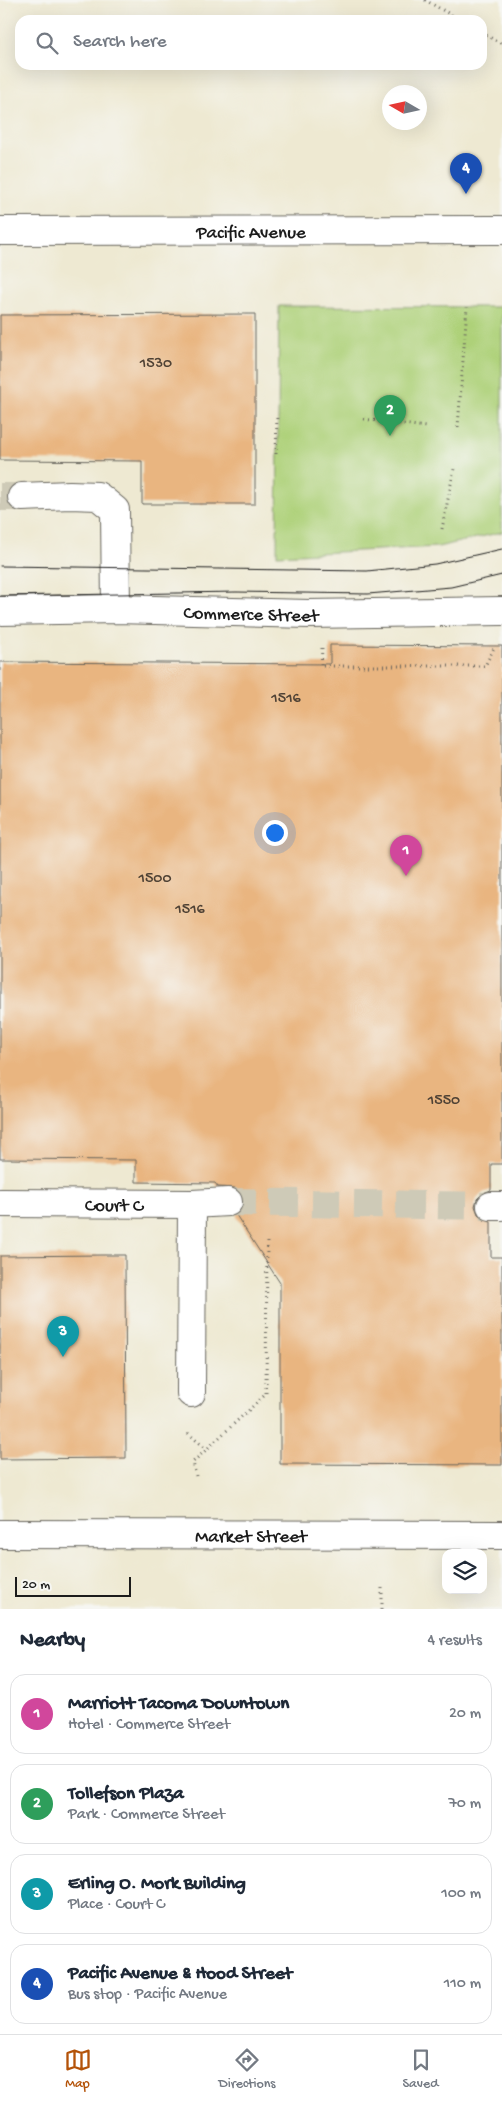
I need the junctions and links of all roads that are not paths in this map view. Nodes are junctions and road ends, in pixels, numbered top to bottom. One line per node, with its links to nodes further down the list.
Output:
1 (502, 230): 2 (street, Pacific Avenue)
2 (0, 231)
3 (22, 497): 4 (street)
4 (116, 610): 5 (street, Commerce Street); 6 (street, Commerce Street)
5 (0, 611)
6 (502, 611)
7 (228, 1202): 9 (street, Court C)
8 (0, 1203): 9 (street, Court C)
9 (192, 1204): 10 (street)
10 (190, 1393)
11 (0, 1534): 12 (street, Market Street)
12 (502, 1535)

